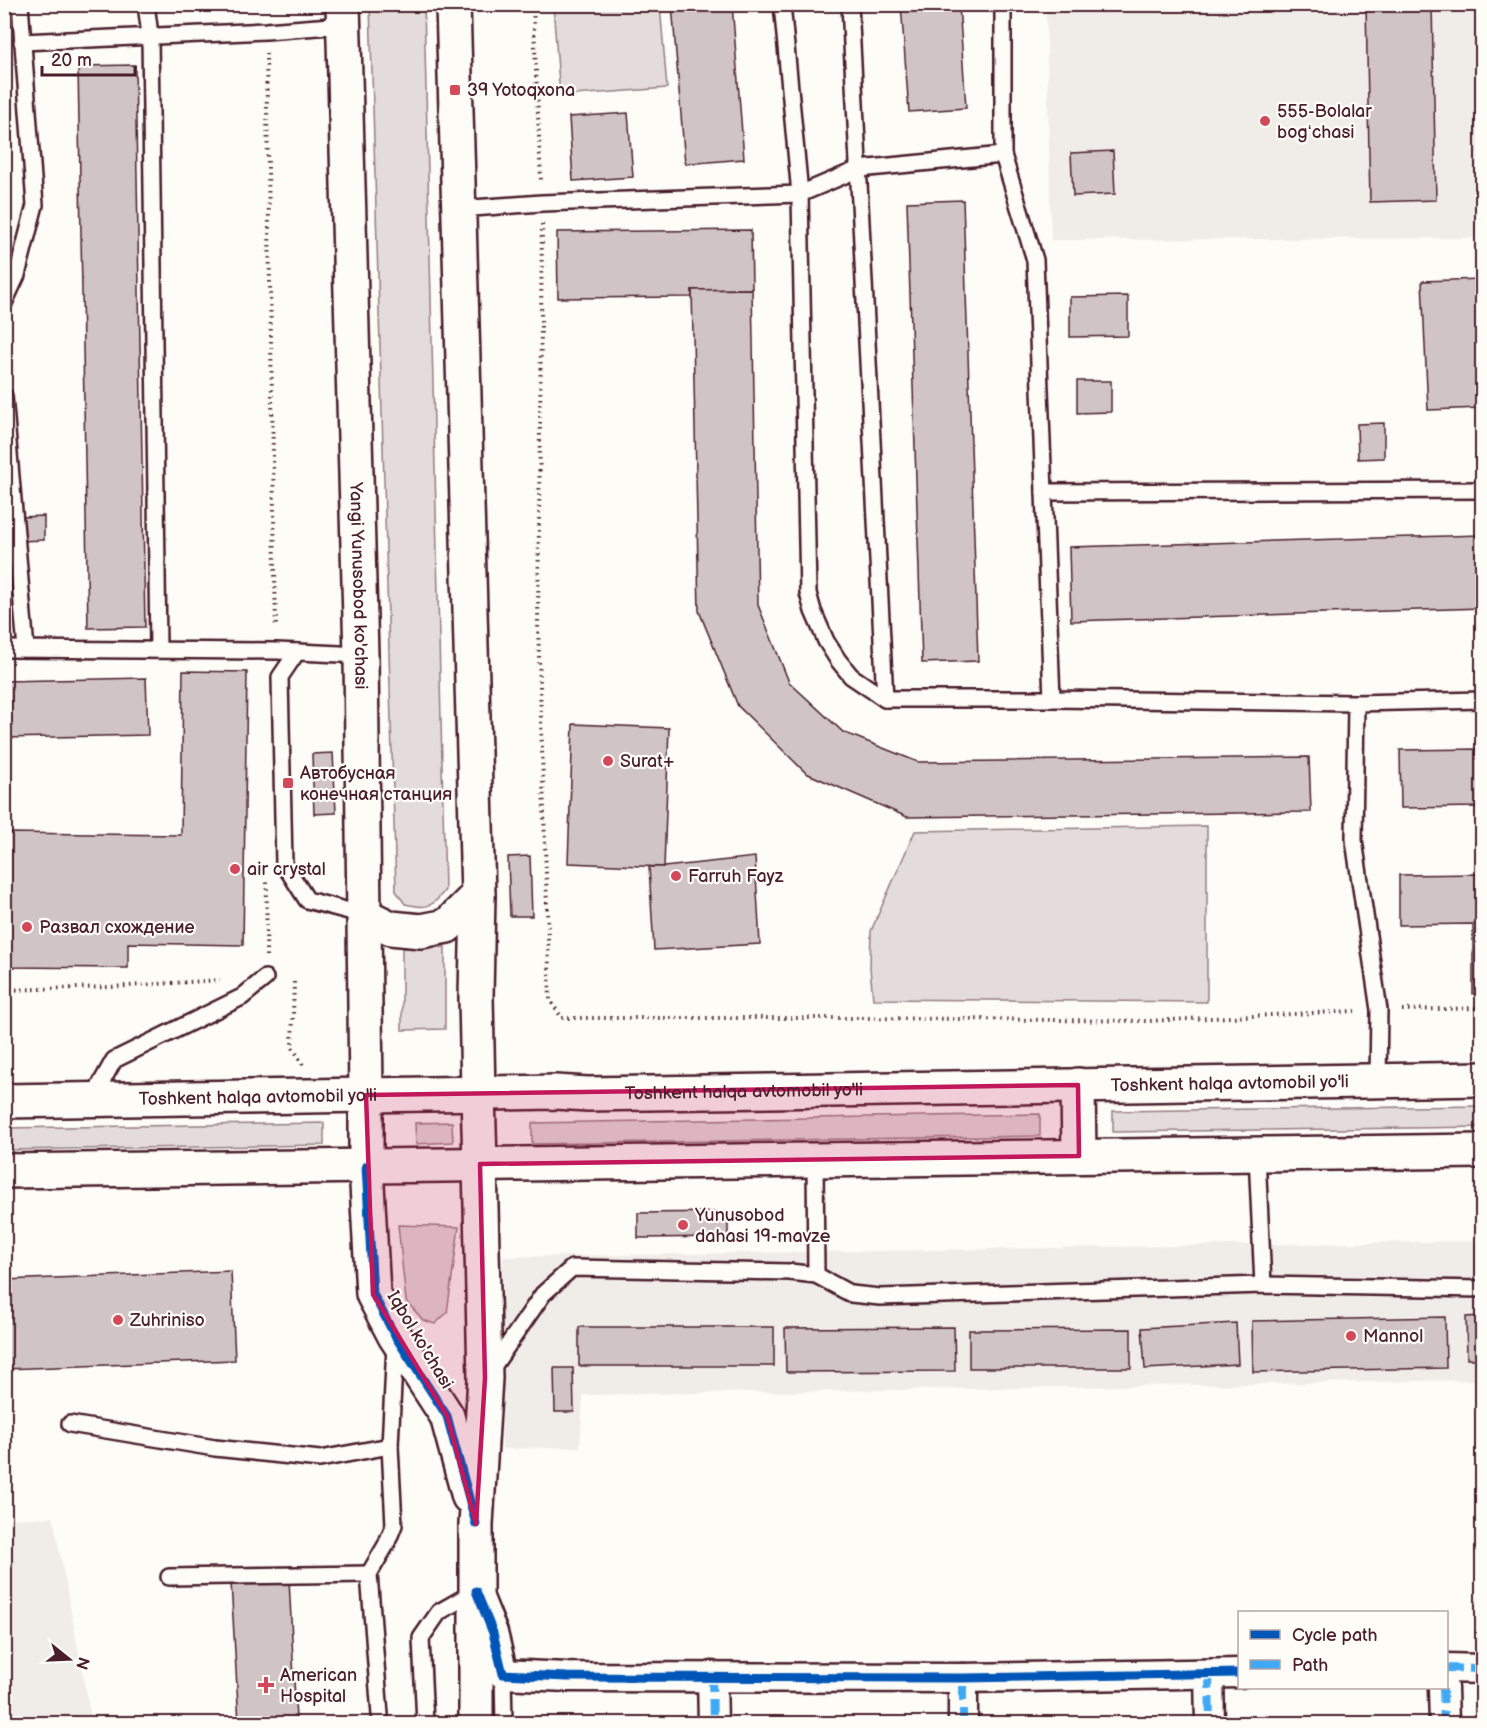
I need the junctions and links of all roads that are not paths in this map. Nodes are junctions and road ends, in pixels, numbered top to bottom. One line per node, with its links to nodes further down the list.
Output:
1 (20, 4): 9 (lane)
2 (146, 4): 8 (lane)
3 (453, 4): 13 (main road)
4 (782, 4): 12 (lane)
5 (850, 4): 11 (lane)
6 (1003, 4): 10 (lane)
7 (344, 15): 8 (lane); 22 (main road, Yangi Yunusobod ko'chasi)
8 (150, 35): 9 (lane); 20 (lane)
9 (22, 42): 14 (lane)
10 (1003, 155): 11 (lane); 17 (lane)
11 (859, 170): 12 (lane); 23 (lane)
12 (800, 194): 13 (lane); 23 (lane)
13 (459, 209): 27 (main road)
14 (4, 303)
15 (4, 396): 19 (lane)
16 (1482, 490): 17 (lane)
17 (1044, 492): 24 (lane)
18 (4, 649): 19 (lane)
19 (26, 649): 20 (lane)
20 (158, 649): 21 (lane)
21 (297, 652): 22 (lane); 28 (lane)
22 (361, 655): 28 (main road, Yangi Yunusobod ko'chasi)
23 (885, 699): 24 (lane)
24 (1052, 699): 26 (lane)
25 (1482, 700): 26 (lane)
26 (1356, 704): 31 (lane)
27 (478, 895): 28 (main road); 33 (main road)
28 (364, 915): 34 (main road, Yangi Yunusobod ko'chasi)
29 (266, 978): 36 (lane)
30 (1482, 1079): 31 (main road, Toshkent halqa avtomobil yo'li)
31 (1378, 1081): 32 (main road, Toshkent halqa avtomobil yo'li)
32 (1078, 1085): 33 (main road, Toshkent halqa avtomobil yo'li); 39 (main road)
33 (478, 1094): 34 (main road, Toshkent halqa avtomobil yo'li); 41 (main road)
34 (366, 1095): 36 (main road, Toshkent halqa avtomobil yo'li); 42 (main road, Yangi Yunusobod ko'chasi)
35 (4, 1101): 36 (main road, Toshkent halqa avtomobil yo'li)
36 (91, 1101)
37 (1482, 1151): 38 (main road)
38 (1257, 1154): 39 (main road); 45 (lane)
39 (1079, 1156): 40 (main road)
40 (815, 1160): 41 (main road); 44 (lane)
41 (480, 1164): 42 (main road); 48 (main road, Iqbol ko'chasi)
42 (366, 1166): 43 (main road); 47 (main road, Iqbol ko'chasi)
43 (4, 1171)
44 (816, 1275): 45 (lane); 48 (lane)
45 (1263, 1285): 46 (lane)
46 (1482, 1289)
47 (395, 1336): 50 (lane); 51 (main road, Iqbol ko'chasi)
48 (485, 1378): 51 (main road, Iqbol ko'chasi)
49 (70, 1424): 50 (lane)
50 (390, 1446): 52 (lane)
51 (476, 1524): 54 (main road, Iqbol ko'chasi)
52 (369, 1574): 53 (lane); 63 (lane)
53 (169, 1577)
54 (476, 1591): 58 (street); 64 (lane); 65 (main road, Iqbol ko'chasi)
55 (1448, 1668): 56 (street)
56 (1482, 1669)
57 (1238, 1673): 59 (street)
58 (503, 1674): 60 (street); 66 (lane)
59 (1209, 1674): 61 (street); 69 (street)
60 (712, 1676): 61 (street); 67 (street)
61 (963, 1678): 68 (street)
62 (1443, 1689): 70 (street)
63 (380, 1714)
64 (425, 1724)
65 (476, 1724)
66 (504, 1724)
67 (713, 1724)
68 (963, 1724)
69 (1210, 1724)
70 (1444, 1724)

